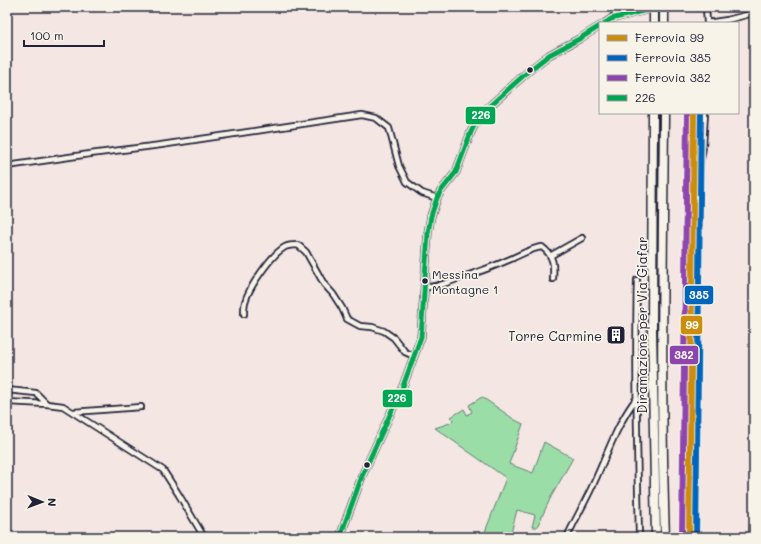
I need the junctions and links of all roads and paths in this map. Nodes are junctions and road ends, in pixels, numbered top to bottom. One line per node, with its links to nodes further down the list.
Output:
1 (624, 7): 7 (street)
2 (654, 7): 9 (highway, bridge)
3 (658, 7): 7 (street)
4 (664, 7): 10 (highway)
5 (706, 7): 11 (street)
6 (754, 13): 12 (street)
7 (611, 19): 8 (street)
8 (606, 22)
9 (654, 22)
10 (664, 22)
11 (707, 22)
12 (714, 22)
13 (599, 27): 18 (street)
14 (653, 114): 37 (highway, Diramazione per Via Giafar)
15 (664, 114): 38 (highway, Diramazione per Via Giafar)
16 (705, 114): 19 (street)
17 (7, 166): 18 (street)
18 (437, 198): 24 (street)
19 (698, 205)
20 (582, 238): 21 (street)
21 (550, 256): 22 (street); 24 (street)
22 (553, 279)
23 (637, 280): 28 (street)
24 (424, 287): 26 (street)
25 (244, 314): 26 (street)
26 (414, 356): 34 (street)
27 (7, 390): 30 (street)
28 (636, 399): 35 (street); 36 (street)
29 (7, 402): 30 (street)
30 (47, 404): 32 (street)
31 (141, 407): 32 (street)
32 (73, 412): 33 (street)
33 (204, 537)
34 (340, 537)
35 (567, 537)
36 (639, 537)
37 (655, 537)
38 (665, 537)

